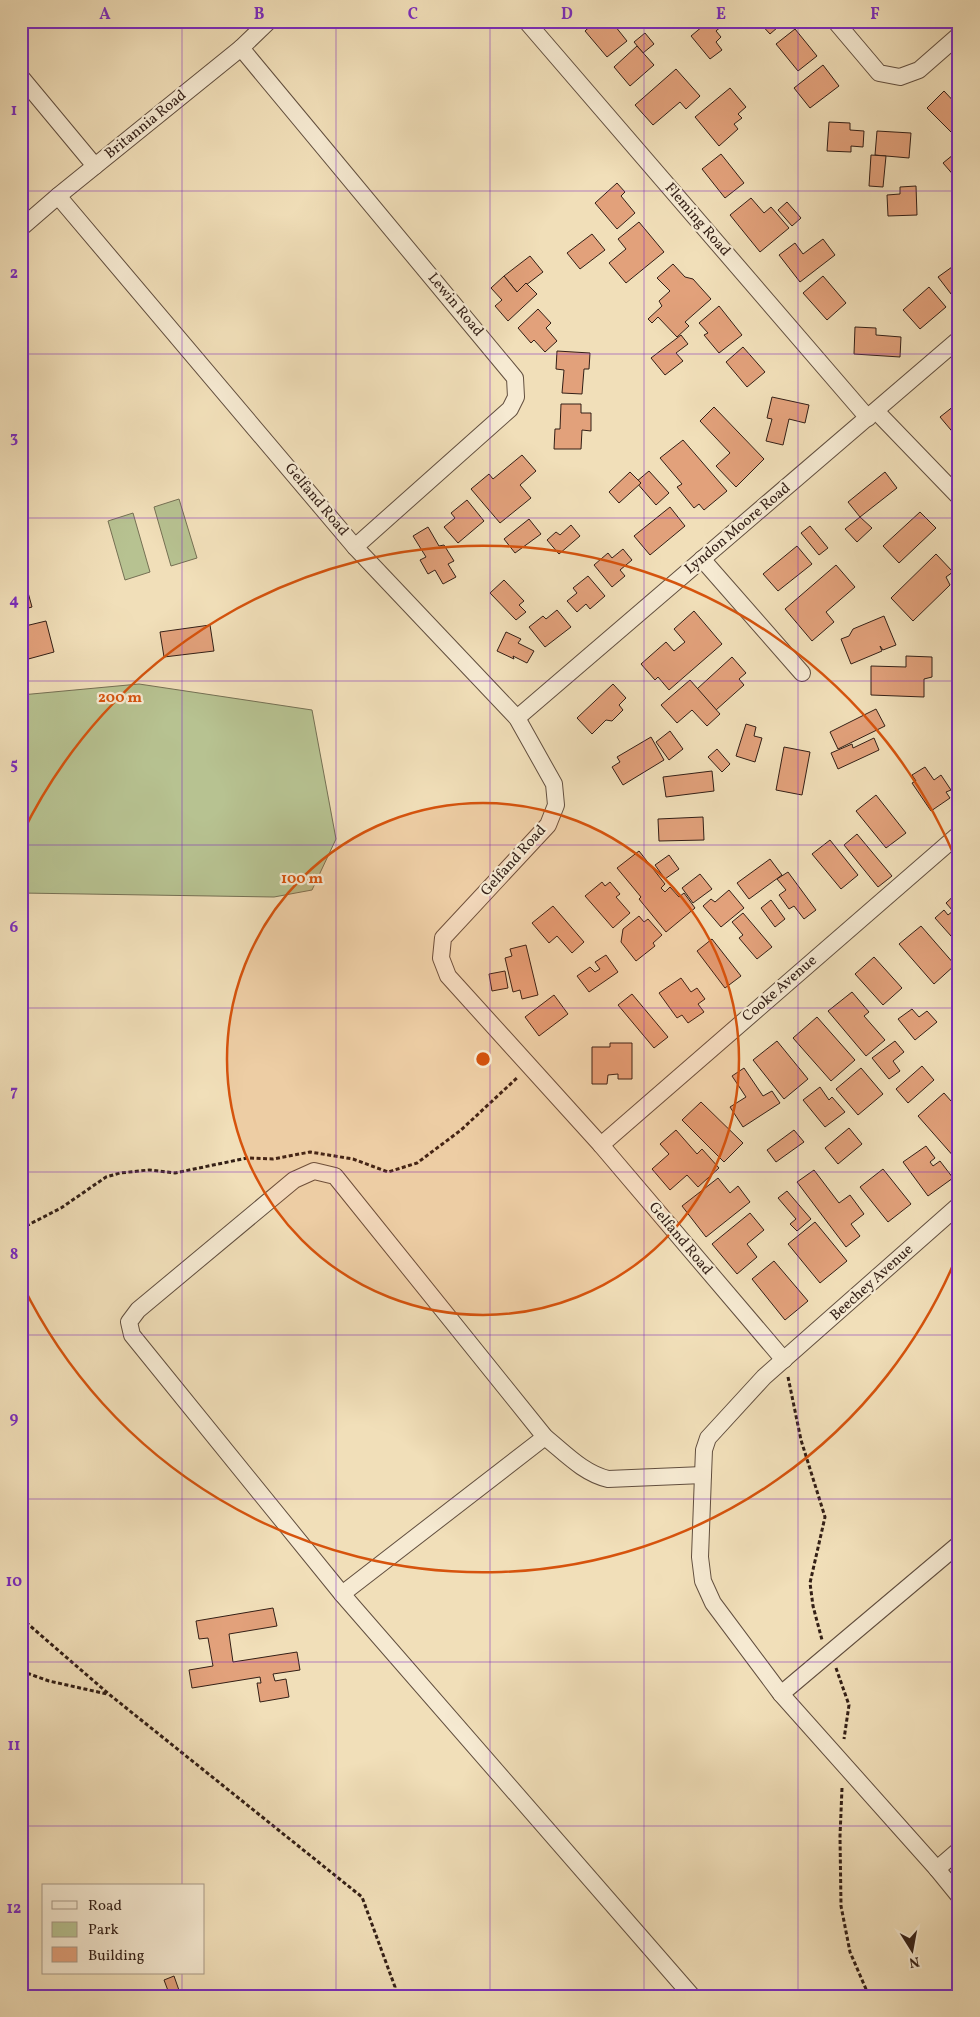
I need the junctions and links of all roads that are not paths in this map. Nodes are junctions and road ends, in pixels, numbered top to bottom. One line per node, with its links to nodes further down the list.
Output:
1 (270, 21): 5 (street, Britannia Road)
2 (526, 21): 11 (street, Fleming Road)
3 (835, 21): 4 (street)
4 (959, 35)
5 (241, 48): 7 (street, Britannia Road); 13 (street, Lewin Road)
6 (21, 77): 7 (street)
7 (95, 166): 8 (street, Britannia Road)
8 (58, 196): 9 (street, Britannia Road); 13 (street, Gelfand Road)
9 (21, 228)
10 (959, 339): 11 (street, Lyndon Moore Road)
11 (872, 414): 12 (street, Fleming Road); 14 (street, Lyndon Moore Road)
12 (959, 497)
13 (355, 547): 16 (street, Gelfand Road)
14 (702, 559): 15 (street); 16 (street, Lyndon Moore Road)
15 (802, 673)
16 (517, 718): 18 (street, Gelfand Road)
17 (959, 834): 18 (street, Cooke Avenue)
18 (601, 1145): 20 (street, Gelfand Road)
19 (959, 1205): 20 (street, Beechey Avenue)
20 (784, 1360): 22 (street, Beechey Avenue)
21 (545, 1437): 22 (street); 24 (street); 24 (street)
22 (702, 1475): 25 (street, Beechey Avenue)
23 (959, 1544): 25 (street)
24 (342, 1594): 29 (street)
25 (781, 1694): 27 (street, Beechey Avenue)
26 (959, 1850): 27 (street)
27 (937, 1869): 28 (street, Beechey Avenue)
28 (959, 1896)
29 (692, 1996)

